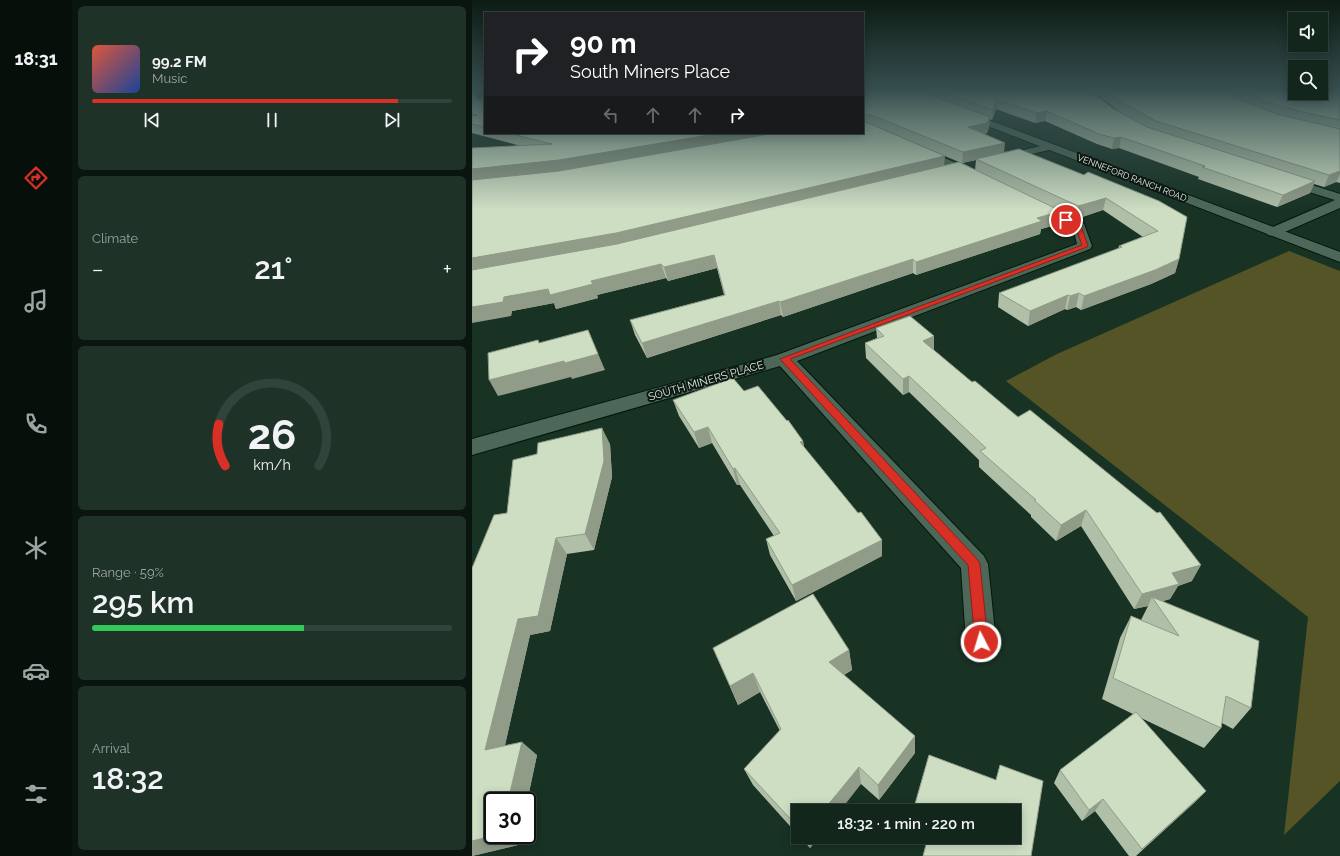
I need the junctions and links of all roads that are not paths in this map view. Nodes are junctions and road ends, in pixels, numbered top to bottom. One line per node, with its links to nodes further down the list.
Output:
1 (875, 130): 4 (street)
2 (1006, 130): 3 (street, VENNEFORD RANCH ROAD)
3 (1049, 146): 4 (street); 11 (street, VENNEFORD RANCH ROAD)
4 (961, 168): 5 (street); 7 (street)
5 (938, 174)
6 (1274, 176): 9 (street)
7 (989, 182)
8 (1016, 196): 13 (street, SOUTH MINERS PLACE)
9 (1340, 198)
10 (1340, 203): 11 (street)
11 (1273, 232): 12 (street, VENNEFORD RANCH ROAD)
12 (1340, 257)
13 (784, 359): 14 (street, SOUTH MINERS PLACE); 15 (street)
14 (472, 447)
15 (981, 642)

